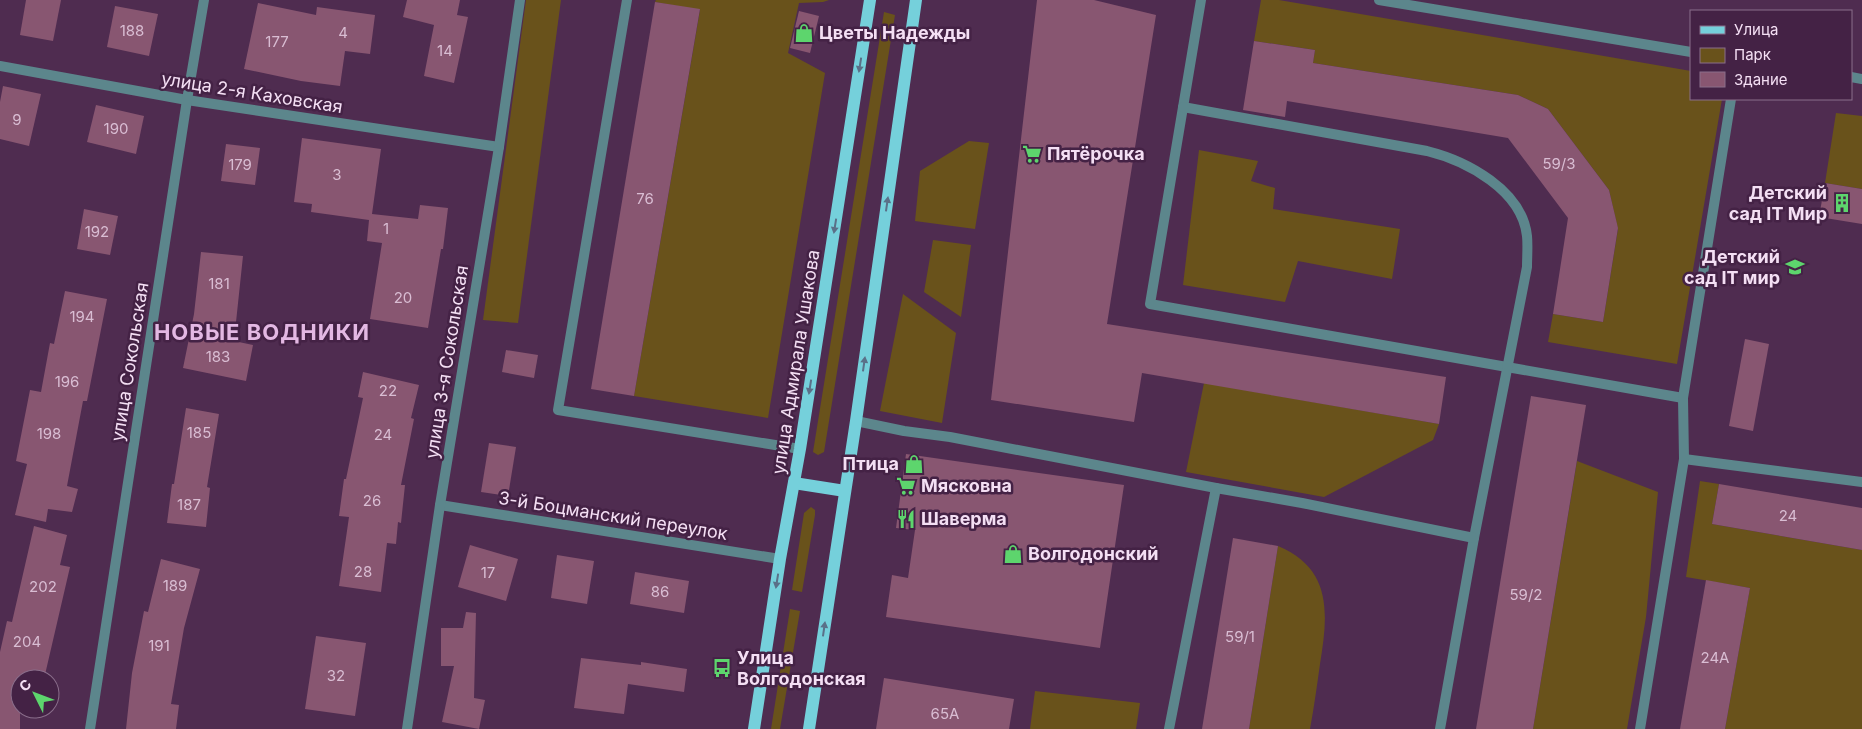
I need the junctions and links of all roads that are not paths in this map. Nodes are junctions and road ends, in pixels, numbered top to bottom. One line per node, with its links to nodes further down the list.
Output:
1 (204, 0): 10 (street, улица Сокольская)
2 (520, 0): 13 (street, улица 3-я Сокольская)
3 (628, 0): 17 (street)
4 (870, 0): 17 (main road, улица Адмирала Ушакова, one-way to 17)
5 (916, 0): 16 (main road, one-way to 5)
6 (1201, 0): 12 (street)
7 (1379, 0): 8 (street)
8 (1690, 52)
9 (0, 66): 10 (street, улица 2-я Каховская)
10 (187, 100): 13 (street, улица 2-я Каховская); 26 (street, улица Сокольская)
11 (1731, 100): 15 (street)
12 (1183, 107): 14 (street); 14 (street)
13 (499, 147): 23 (street, улица 3-я Сокольская)
14 (1508, 368): 15 (street); 24 (street)
15 (1682, 398): 18 (street)
16 (856, 421): 21 (street); 22 (main road)
17 (800, 449): 20 (main road, улица Адмирала Ушакова)
18 (1684, 459): 19 (street); 32 (street)
19 (1862, 482)
20 (794, 483): 22 (main road); 25 (main road, улица Адмирала Ушакова)
21 (1216, 488): 24 (street); 30 (street)
22 (845, 491): 29 (main road, one-way to 22)
23 (440, 505): 25 (street, 3-й Боцманский переулок); 27 (street, улица 3-я Сокольская)
24 (1474, 538): 31 (street)
25 (780, 559): 28 (main road, улица Адмирала Ушакова, one-way to 28)
26 (90, 729)
27 (407, 729)
28 (754, 729)
29 (809, 729)
30 (1169, 729)
31 (1440, 729)
32 (1640, 729)

